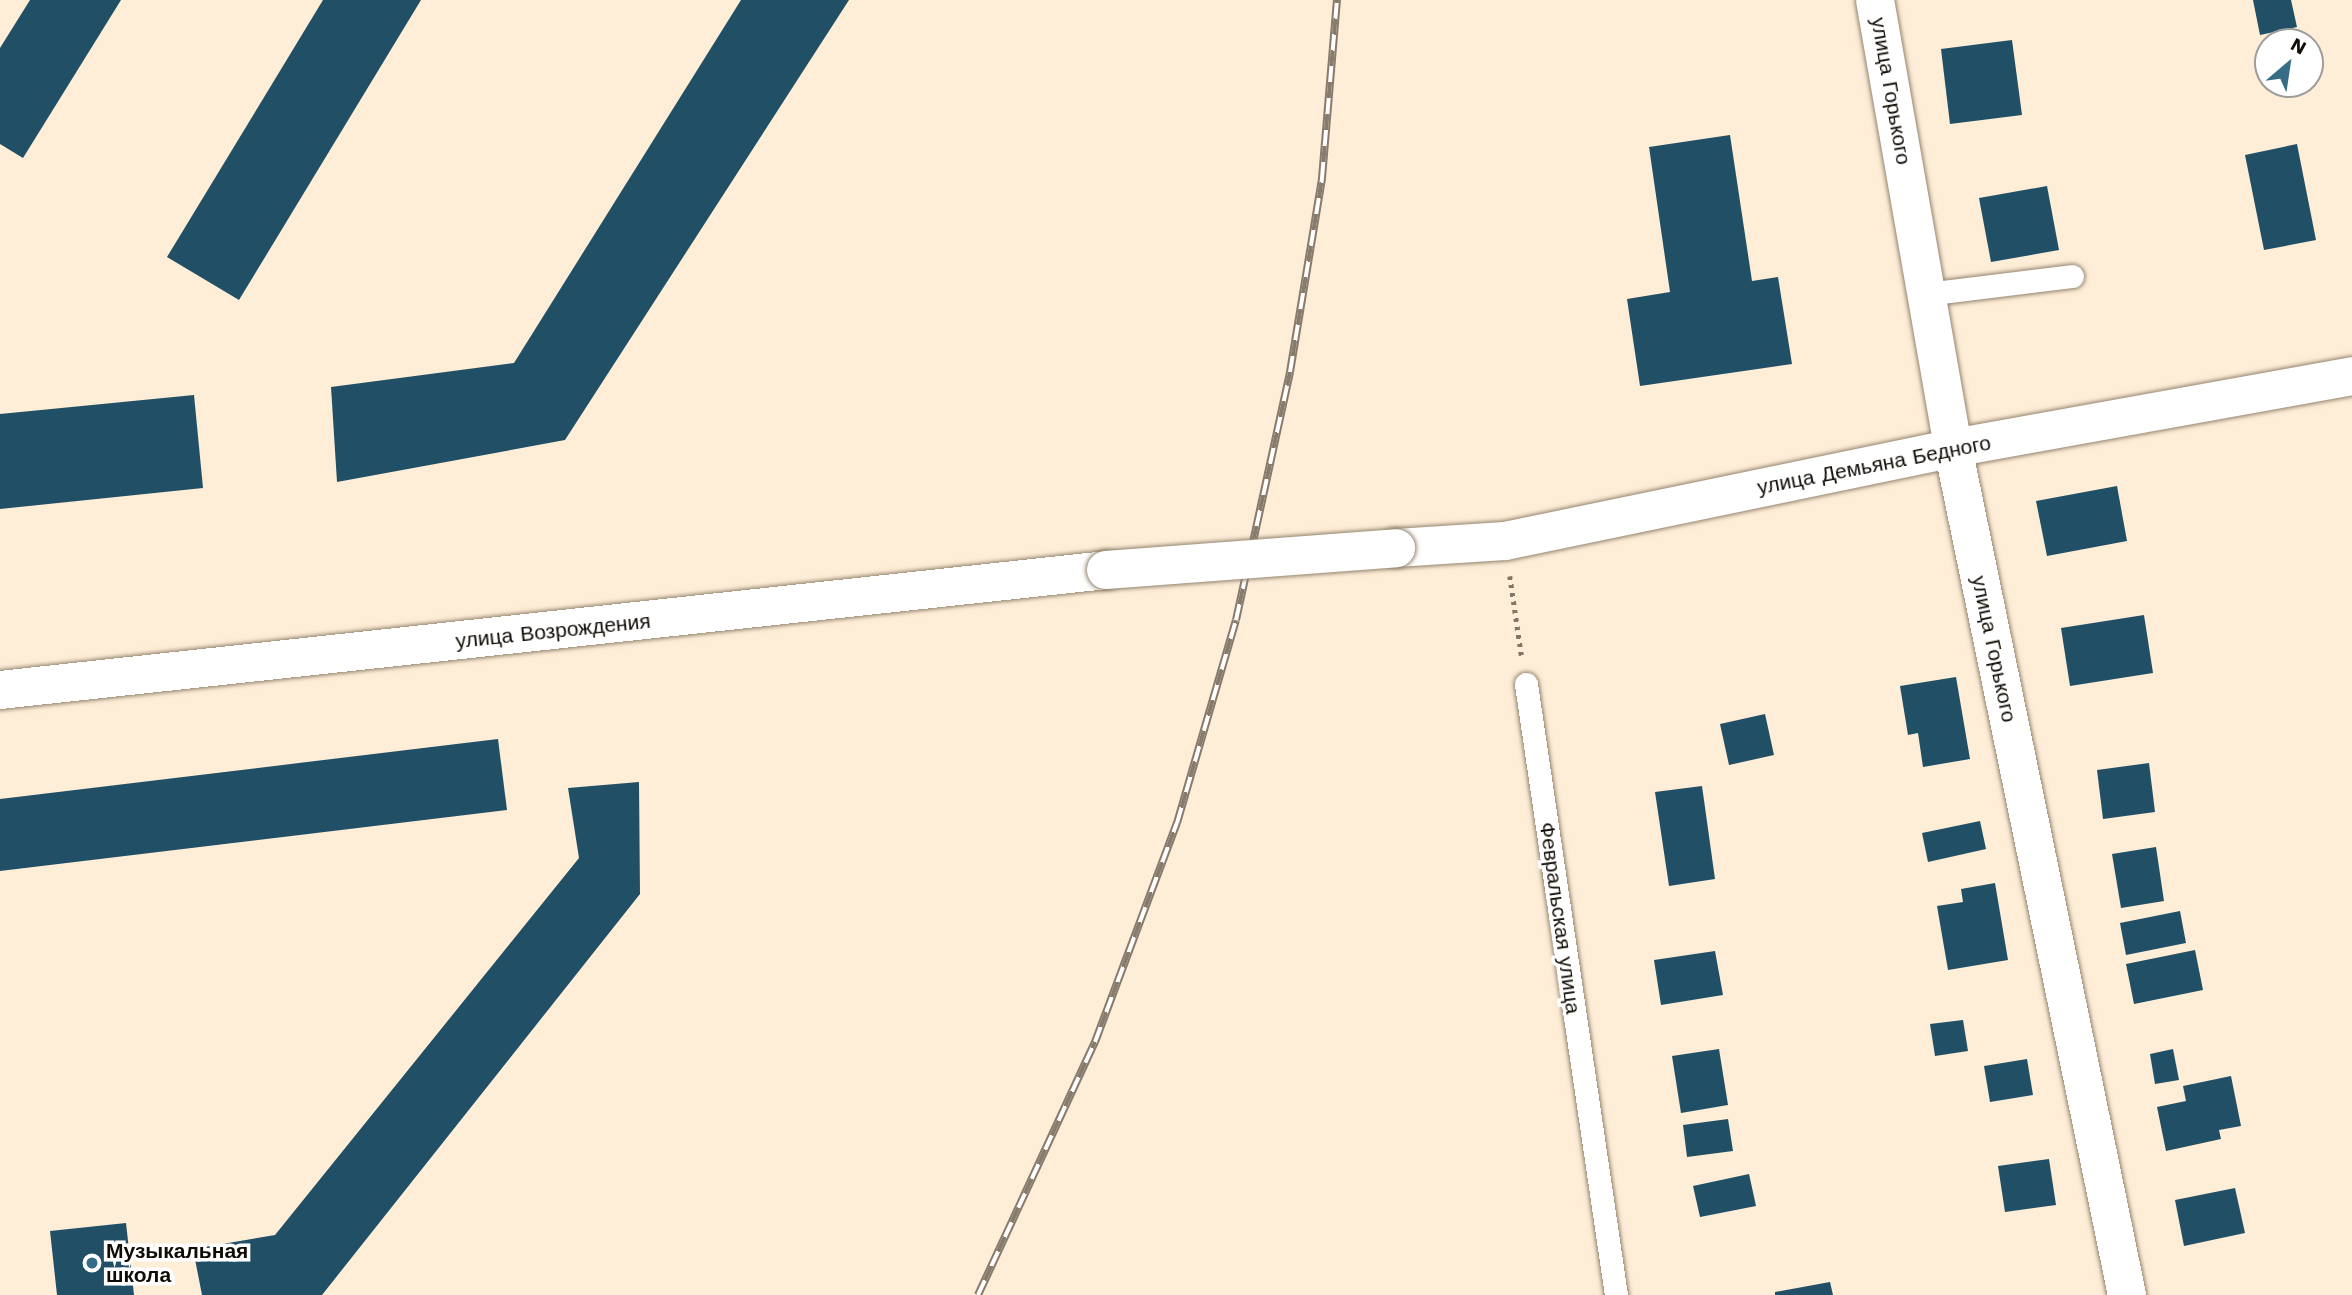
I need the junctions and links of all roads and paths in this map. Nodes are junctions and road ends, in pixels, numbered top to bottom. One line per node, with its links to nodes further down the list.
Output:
1 (1875, 0): 3 (main road, улица Горького)
2 (2072, 276): 3 (lane)
3 (1926, 293): 5 (main road, улица Горького)
4 (2352, 376): 5 (main road, улица Демьяна Бедного)
5 (1953, 448): 6 (main road, улица Демьяна Бедного); 11 (main road, улица Горького)
6 (1505, 541): 7 (main road, улица Демьяна Бедного); 8 (path)
7 (1396, 548): 9 (main road, улица Возрождения, bridge)
8 (1526, 684): 10 (lane, Февральская улица)
9 (0, 690)
10 (1616, 1295)
11 (2127, 1295)

